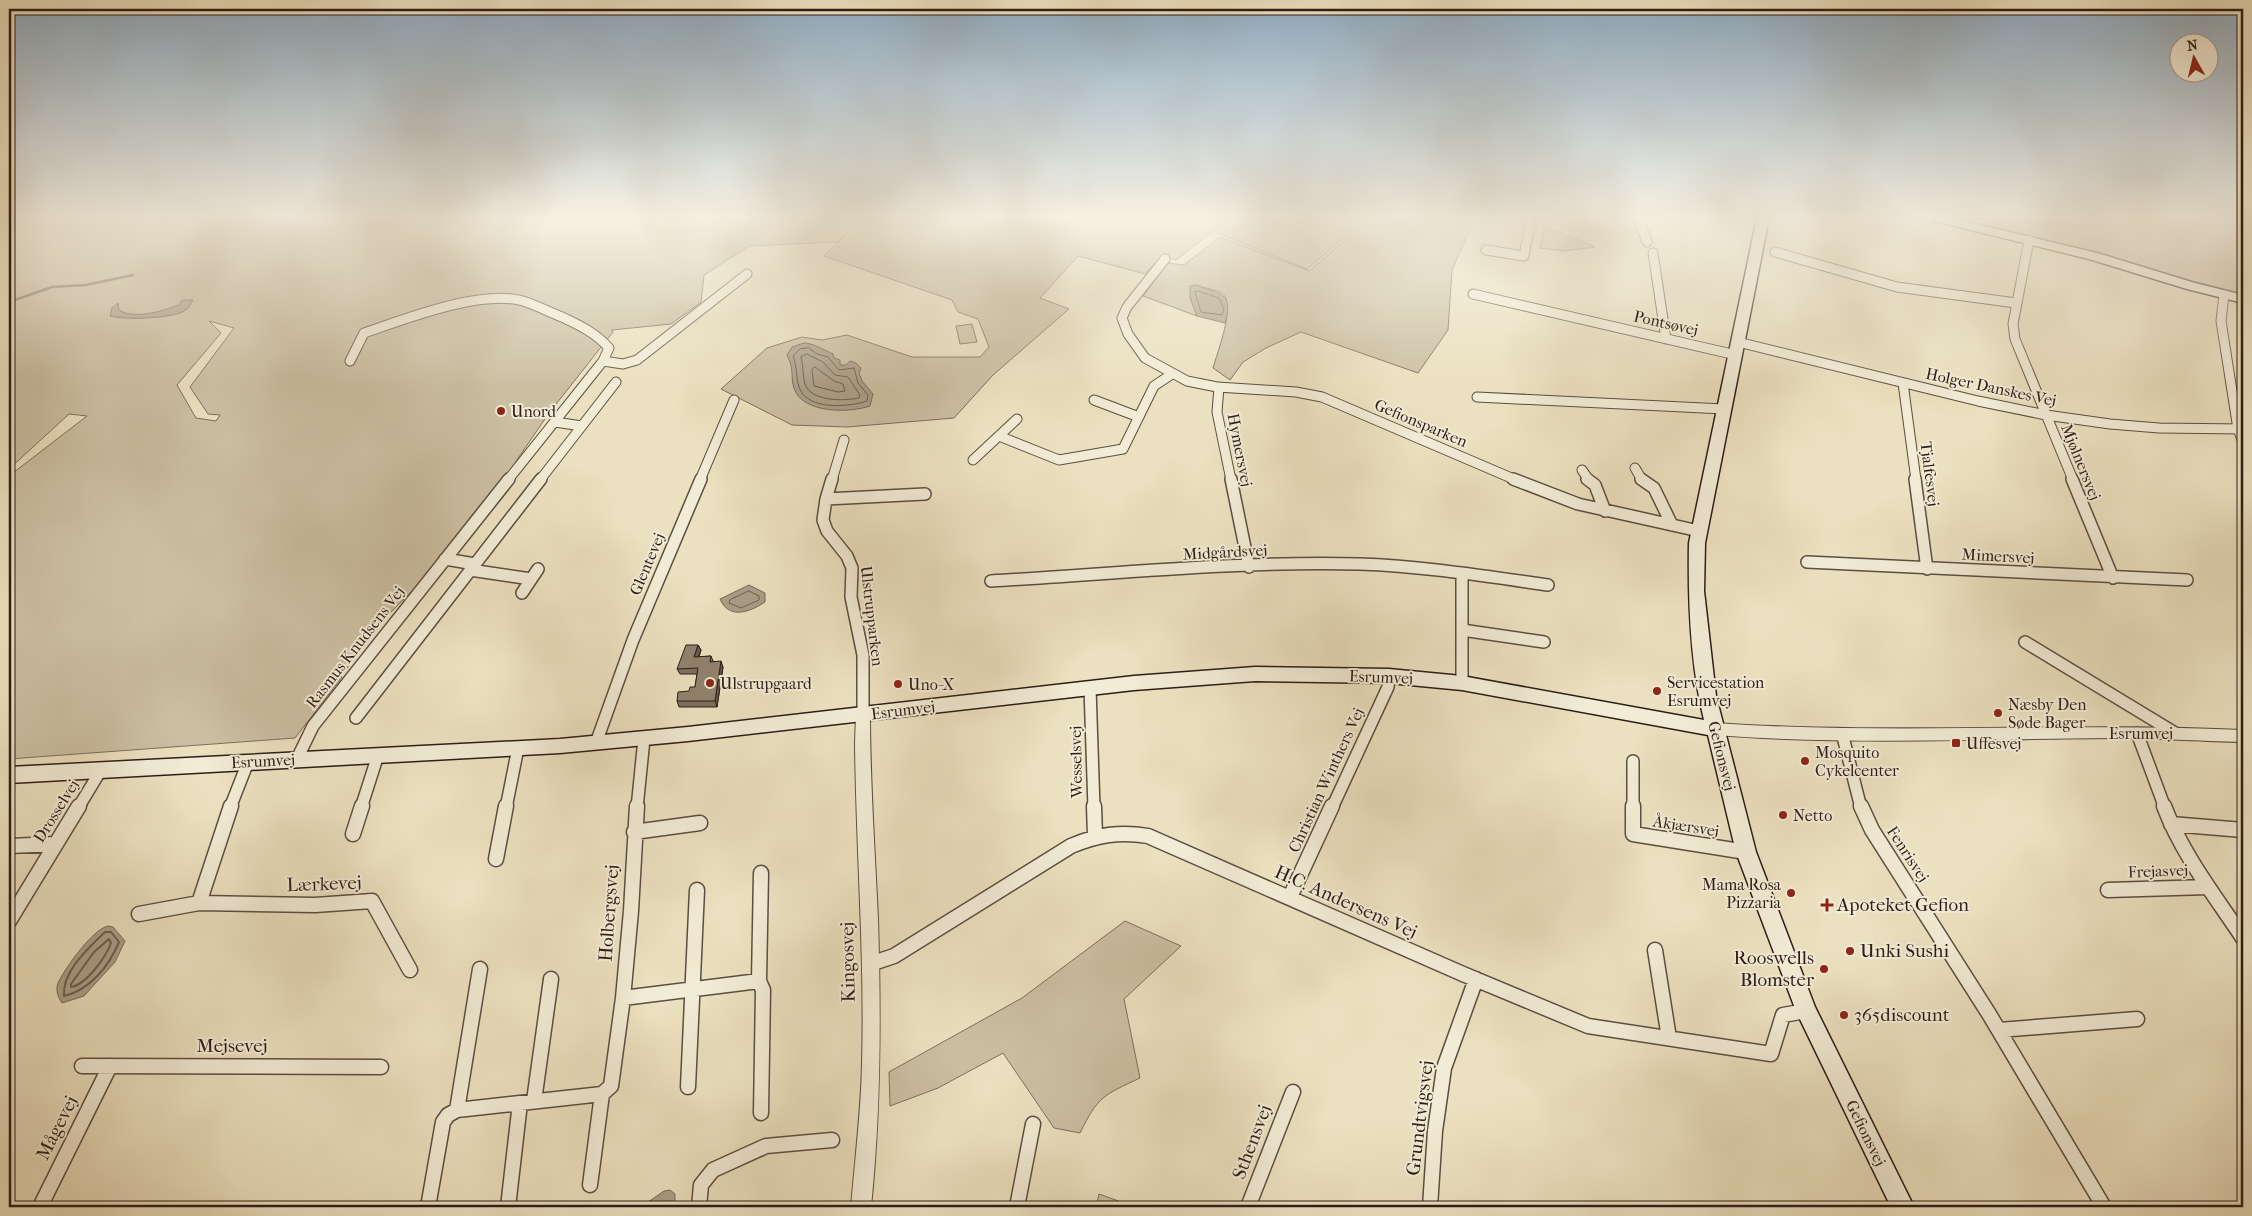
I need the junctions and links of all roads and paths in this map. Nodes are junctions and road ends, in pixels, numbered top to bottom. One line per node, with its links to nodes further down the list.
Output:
1 (746, 275): 15 (street)
2 (1153, 275): 16 (street)
3 (1656, 275): 12 (street)
4 (1752, 275): 13 (main road, Gefionsvej)
5 (1854, 275): 11 (street)
6 (2021, 275): 11 (street, Mjølnersvej)
7 (2156, 275): 9 (main road)
8 (1473, 294): 12 (street, Pontsøvej)
9 (2224, 295): 10 (main road); 29 (street)
10 (2243, 299)
11 (2016, 303): 24 (street, Mjølnersvej)
12 (1666, 338): 13 (street, Pontsøvej)
13 (1737, 348): 18 (street, Holger Danskes Vej); 23 (main road, Gefionsvej)
14 (350, 361): 15 (street)
15 (603, 361): 27 (street, Rasmus Knudsens Vej)
16 (1172, 374): 19 (street); 25 (street)
17 (616, 382): 28 (street)
18 (1904, 383): 24 (street, Holger Danskes Vej); 46 (street, Tjalfesvej)
19 (1219, 387): 38 (street, Gefionsparken); 43 (street, Hymersvej)
20 (1477, 397): 23 (street)
21 (734, 400): 68 (street, Glentevej)
22 (1094, 400): 25 (street)
23 (1724, 409): 40 (main road, Gefionsvej)
24 (2046, 415): 29 (street, Holger Danskes Vej); 48 (street, Mjølnersvej)
25 (1139, 417): 30 (street)
26 (1016, 419): 30 (street)
27 (554, 422): 28 (street); 41 (street, Rasmus Knudsens Vej)
28 (582, 426): 44 (street)
29 (2241, 429): 32 (street)
30 (998, 436): 33 (street)
31 (844, 440): 37 (street, Ulstrupparken)
32 (2243, 442)
33 (973, 460)
34 (1635, 468): 39 (street)
35 (1582, 470): 38 (street)
36 (925, 494): 37 (street)
37 (826, 499): 60 (street, Ulstrupparken)
38 (1605, 511): 39 (street, Gefionsparken)
39 (1672, 526): 40 (street, Gefionsparken)
40 (1700, 531): 62 (main road, Gefionsvej)
41 (445, 559): 44 (street); 71 (street, Rasmus Knudsens Vej)
42 (1806, 562): 46 (street, Mimersvej)
43 (1249, 566): 47 (street, Midgårdsvej); 51 (street, Midgårdsvej)
44 (473, 567): 49 (street); 61 (street)
45 (538, 569): 49 (street)
46 (1927, 569): 48 (street, Mimersvej)
47 (1462, 573): 52 (street, Midgårdsvej); 54 (street)
48 (2112, 578): 50 (street, Mimersvej)
49 (532, 580): 53 (street)
50 (2187, 580)
51 (990, 581)
52 (1548, 585)
53 (522, 593)
54 (1462, 630): 55 (street); 58 (street)
55 (1544, 642)
56 (2025, 642): 64 (street)
57 (1389, 676): 58 (main road, Esrumvej); 59 (main road, Esrumvej); 90 (street, Christian Winthers Vej)
58 (1462, 683): 62 (main road, Esrumvej)
59 (1090, 688): 60 (main road, Esrumvej); 81 (street, Wesselsvej)
60 (863, 715): 67 (main road, Esrumvej); 96 (street, Kingosvej)
61 (356, 718)
62 (1715, 729): 66 (street, Esrumvej); 84 (main road, Gefionsvej)
63 (2137, 733): 64 (street, Esrumvej); 66 (street, Esrumvej); 77 (street, Frejasvej)
64 (2175, 733): 65 (street, Esrumvej)
65 (2243, 736)
66 (1843, 737): 106 (street, Fenrisvej)
67 (644, 739): 68 (main road, Esrumvej); 79 (street, Holbergsvej)
68 (596, 743): 69 (main road, Esrumvej)
69 (518, 748): 70 (main road, Esrumvej); 85 (street)
70 (378, 755): 71 (main road, Esrumvej); 80 (street)
71 (297, 759): 73 (main road, Esrumvej)
72 (1633, 761): 84 (street, Åkjærsvej)
73 (248, 762): 74 (main road, Esrumvej); 91 (street)
74 (101, 770): 75 (main road, Esrumvej); 82 (street, Drosselvej)
75 (9, 775)
76 (700, 823): 79 (street)
77 (2171, 824): 78 (street); 87 (street, Frejasvej)
78 (2243, 830)
79 (634, 832): 103 (street, Holbergsvej)
80 (353, 834)
81 (1094, 836): 90 (street, H.C. Andersens Vej); 96 (street, H.C. Andersens Vej)
82 (56, 844): 83 (street); 93 (street, Drosselvej)
83 (9, 846)
84 (1746, 852): 104 (main road, Gefionsvej)
85 (496, 858)
86 (761, 873): 101 (street)
87 (2208, 887): 89 (street, Frejasvej); 94 (street, Frejasvej)
88 (697, 890): 102 (street)
89 (2108, 890)
90 (1290, 897): 100 (street, H.C. Andersens Vej)
91 (199, 904): 92 (street, Lærkevej); 98 (street, Lærkevej)
92 (139, 914)
93 (9, 921)
94 (2243, 938)
95 (1655, 950): 107 (street)
96 (870, 964): 124 (street, Kingosvej)
97 (480, 969): 115 (street)
98 (410, 970)
99 (551, 979): 114 (street)
100 (1476, 979): 107 (street, H.C. Andersens Vej); 127 (street, Grundtvigsvej)
101 (759, 981): 102 (street); 116 (street)
102 (692, 989): 103 (street); 111 (street)
103 (623, 998): 113 (street, Holbergsvej)
104 (1806, 1011): 107 (street, H.C. Andersens Vej); 128 (main road, Gefionsvej)
105 (2137, 1019): 106 (street)
106 (1999, 1030): 129 (street, Fenrisvej)
107 (1669, 1038)
108 (82, 1066): 109 (street, Mejsevej)
109 (110, 1066): 110 (street, Mejsevej); 120 (street, Mågevej)
110 (381, 1067)
111 (688, 1086)
112 (1293, 1092): 126 (street, Sthensvej)
113 (602, 1094): 114 (street); 119 (street, Holbergsvej)
114 (527, 1102): 115 (street); 122 (street)
115 (457, 1110): 121 (street)
116 (761, 1113)
117 (1033, 1124): 125 (street)
118 (832, 1140): 123 (street)
119 (590, 1185)
120 (40, 1207)
121 (428, 1207)
122 (508, 1207)
123 (699, 1207)
124 (860, 1207)
125 (1016, 1207)
126 (1248, 1207)
127 (1430, 1207)
128 (1903, 1207)
129 (2104, 1207)

